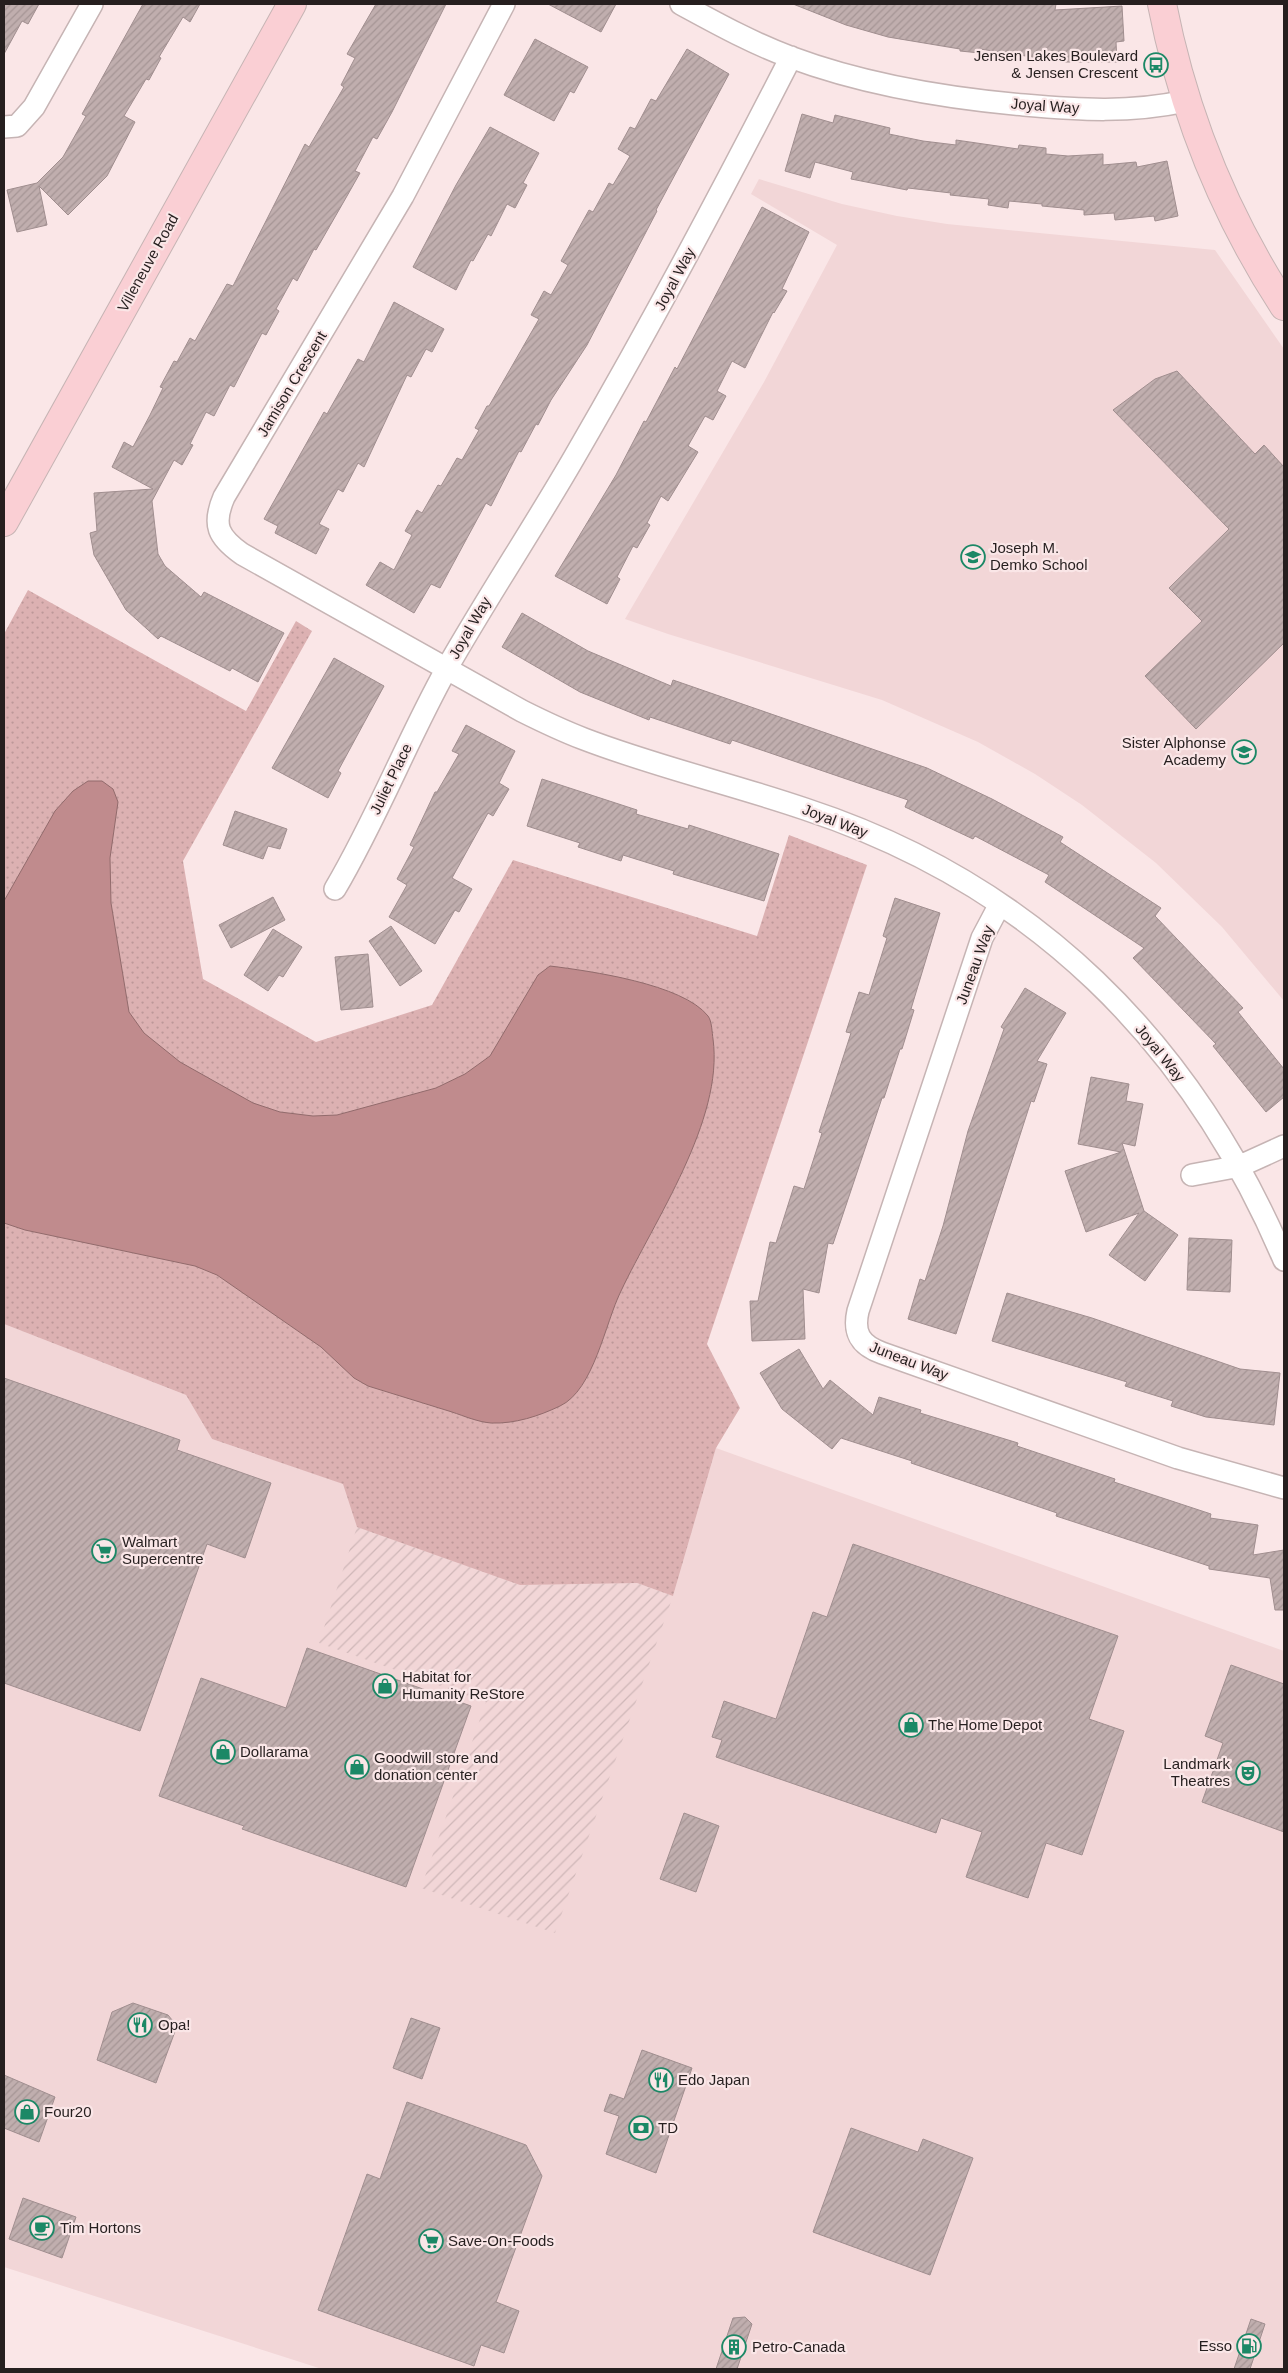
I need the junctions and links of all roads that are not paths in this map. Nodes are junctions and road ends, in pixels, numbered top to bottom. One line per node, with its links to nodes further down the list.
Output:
1 (92, 4): 8 (street)
2 (292, 4): 10 (main road, Villeneuve Road)
3 (504, 4): 11 (street, Jamison Crescent)
4 (681, 4): 6 (street)
5 (1162, 4): 7 (main road)
6 (791, 57): 7 (street, Joyal Way); 11 (street, Joyal Way)
7 (1186, 101): 9 (main road)
8 (4, 127)
9 (1284, 306)
10 (4, 522)
11 (447, 669): 12 (street, Juliet Place); 13 (street, Joyal Way)
12 (335, 889)
13 (1000, 904): 15 (street, Joyal Way); 18 (street, Juneau Way)
14 (1284, 1146): 15 (street)
15 (1240, 1166): 16 (street); 17 (street)
16 (1192, 1175)
17 (1284, 1260)
18 (1284, 1488)

